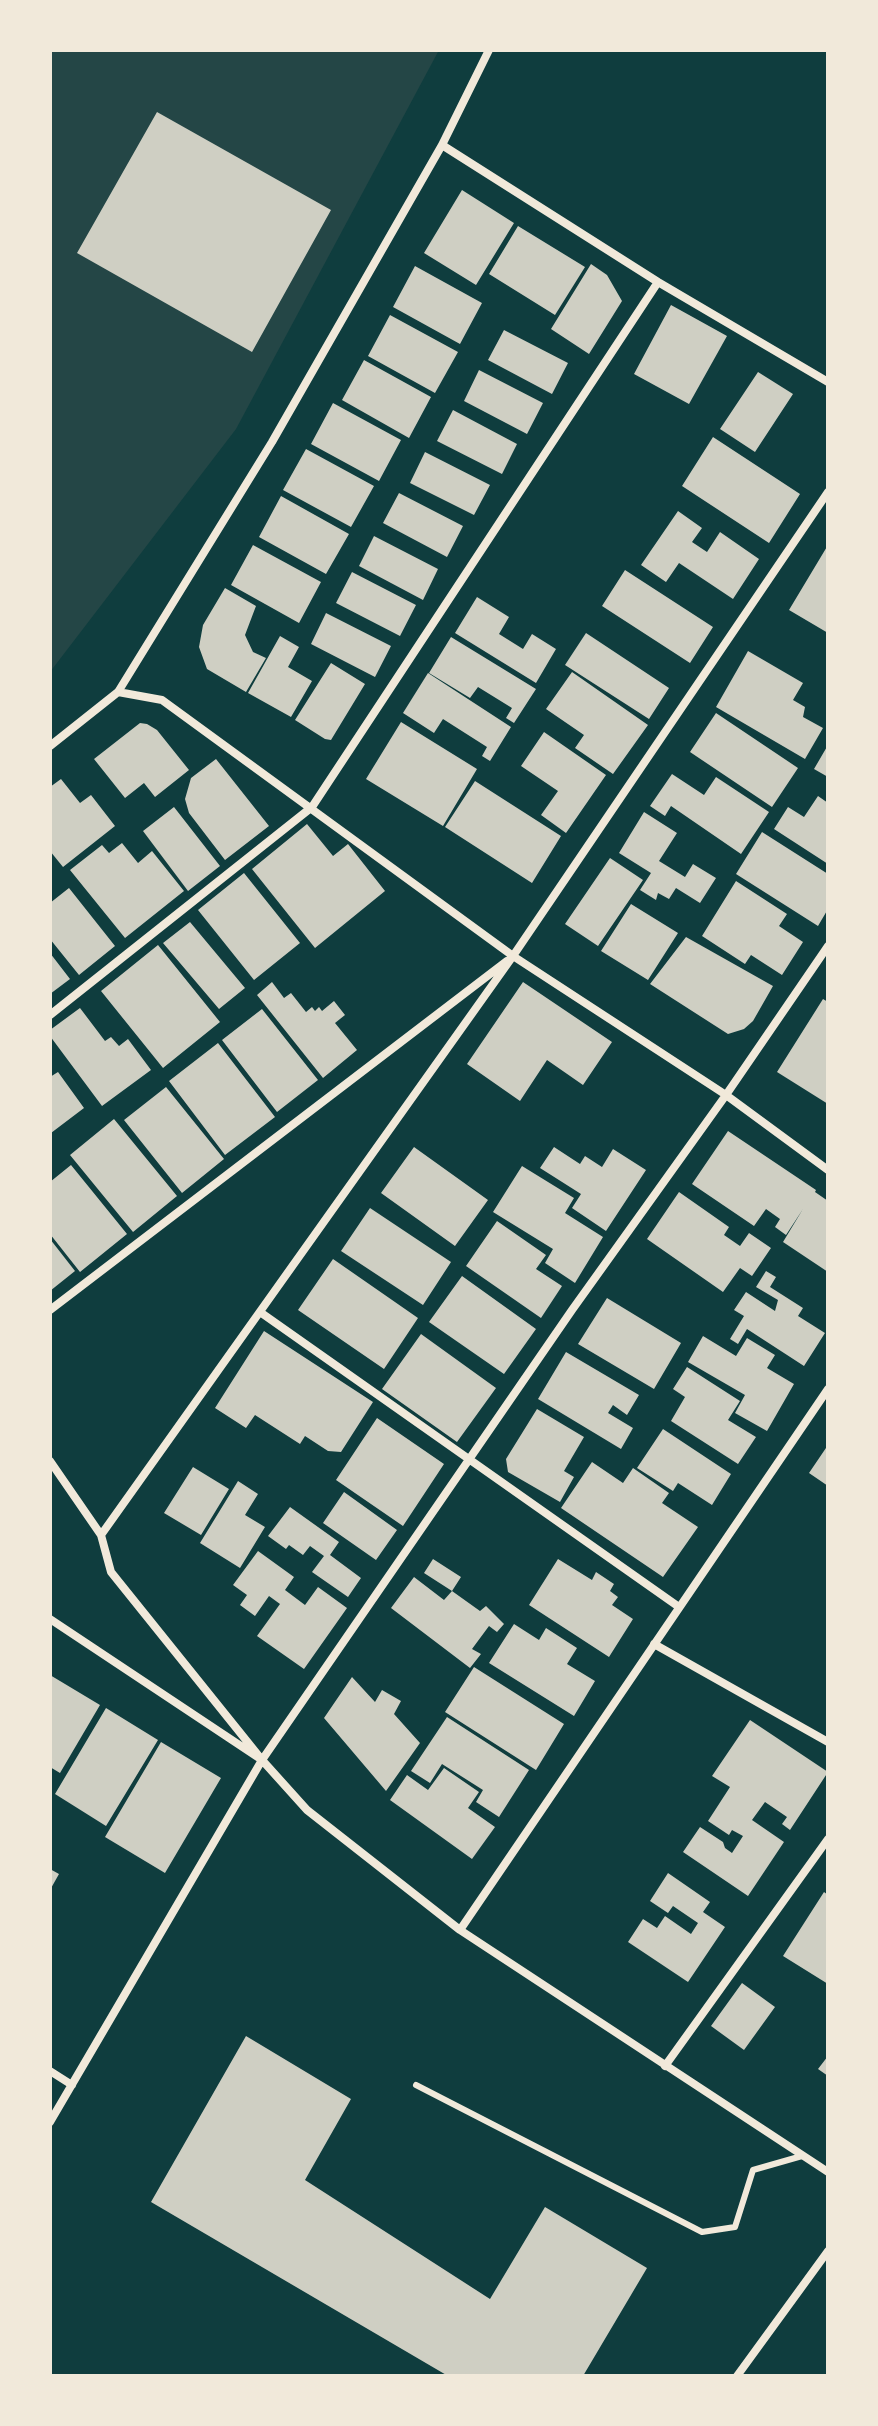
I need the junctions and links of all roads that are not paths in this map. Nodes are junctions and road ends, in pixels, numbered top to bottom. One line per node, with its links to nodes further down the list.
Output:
1 (489, 50): 2 (street)
2 (442, 145): 3 (street); 6 (street)
3 (658, 282): 4 (street); 8 (street)
4 (828, 382)
5 (828, 492): 10 (street)
6 (118, 692): 7 (street); 8 (street)
7 (50, 746)
8 (312, 807): 10 (street); 11 (street)
9 (828, 946): 12 (street)
10 (513, 956): 12 (street); 14 (street); 15 (street)
11 (50, 1015)
12 (726, 1095): 13 (street); 18 (street)
13 (828, 1170)
14 (50, 1310)
15 (260, 1312): 18 (street); 19 (street)
16 (828, 1389): 20 (street)
17 (50, 1461): 19 (street)
18 (468, 1461): 20 (street); 24 (street)
19 (101, 1535): 24 (street)
20 (679, 1607): 22 (street)
21 (50, 1619): 24 (street)
22 (654, 1644): 23 (street); 26 (street)
23 (828, 1742)
24 (262, 1760): 26 (street); 29 (street)
25 (828, 1839): 27 (street)
26 (460, 1930): 27 (street)
27 (665, 2066): 32 (street)
28 (50, 2071): 29 (street)
29 (72, 2085): 31 (street)
30 (416, 2085): 32 (lane)
31 (50, 2122)
32 (802, 2156): 33 (street)
33 (828, 2172)
34 (828, 2251): 35 (street)
35 (737, 2376)

